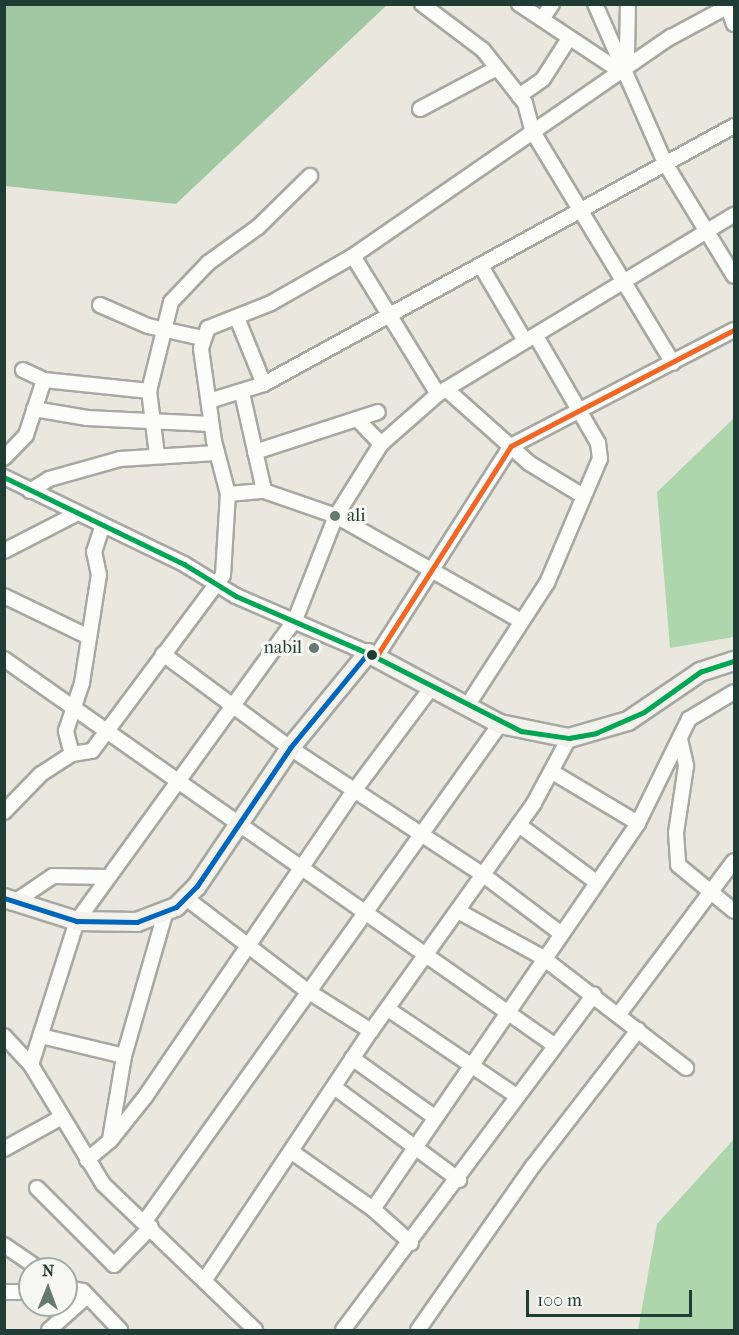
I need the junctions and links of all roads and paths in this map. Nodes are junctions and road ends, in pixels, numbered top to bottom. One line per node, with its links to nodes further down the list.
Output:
1 (422, 4): 10 (street)
2 (519, 4): 7 (street)
3 (552, 4): 7 (street)
4 (595, 4): 11 (street)
5 (628, 4): 11 (street)
6 (727, 6): 8 (street); 11 (street)
7 (542, 20): 9 (street)
8 (735, 24)
9 (568, 40): 11 (street); 12 (street)
10 (497, 68): 12 (street); 13 (street)
11 (620, 71): 15 (street); 16 (street)
12 (519, 96): 15 (street)
13 (420, 109)
14 (735, 126): 16 (street)
15 (533, 132): 18 (street); 21 (street)
16 (665, 163): 18 (street); 20 (street)
17 (310, 177): 28 (street)
18 (580, 208): 22 (street); 24 (street)
19 (735, 215): 20 (street)
20 (707, 232): 23 (street); 24 (street)
21 (353, 256): 26 (street); 27 (street)
22 (481, 266): 26 (street); 31 (street)
23 (735, 276)
24 (622, 284): 31 (street); 32 (street)
25 (100, 305): 28 (street)
26 (392, 314): 35 (street); 36 (street)
27 (237, 318): 30 (street); 35 (street)
28 (161, 328): 30 (street); 37 (street)
29 (735, 330): 32 (street)
30 (202, 338): 39 (street)
31 (530, 338): 36 (street); 41 (street)
32 (673, 363): 41 (street)
33 (23, 370): 34 (street)
34 (44, 380): 37 (street); 40 (street)
35 (264, 384): 38 (street)
36 (442, 391): 46 (street); 47 (street)
37 (149, 392): 43 (street)
38 (242, 393): 39 (street); 48 (street)
39 (209, 401): 45 (street)
40 (34, 409): 43 (street); 51 (street)
41 (576, 409): 47 (street); 56 (street)
42 (378, 412): 44 (street)
43 (151, 421): 45 (street); 50 (street)
44 (359, 421): 46 (street); 48 (street)
45 (211, 423): 49 (street)
46 (381, 444): 58 (street)
47 (511, 446): 56 (street); 61 (street)
48 (255, 452): 54 (street)
49 (216, 453): 50 (street); 55 (street)
50 (157, 455): 53 (street)
51 (4, 459)
52 (4, 477): 53 (street)
53 (30, 491): 57 (street)
54 (264, 491): 55 (street); 58 (street)
55 (228, 494): 62 (street)
56 (583, 496): 65 (street)
57 (74, 515): 59 (street); 60 (street)
58 (336, 516): 61 (street); 64 (street)
59 (102, 527): 62 (street); 66 (street)
60 (4, 551)
61 (430, 570): 65 (street); 68 (street)
62 (216, 584): 64 (street); 67 (street)
63 (4, 596): 66 (street)
64 (295, 620): 68 (street); 73 (street)
65 (521, 621): 74 (street)
66 (89, 637): 75 (street)
67 (163, 654): 73 (street); 77 (street)
68 (372, 655): 71 (street); 80 (street)
69 (4, 659): 75 (street)
70 (735, 661): 78 (street)
71 (431, 688): 74 (street); 84 (street)
72 (735, 692): 79 (street)
73 (234, 704): 80 (street); 83 (street)
74 (467, 706): 76 (street)
75 (74, 708): 77 (street); 81 (street)
76 (500, 724): 78 (street); 89 (street)
77 (108, 732): 81 (street); 83 (street)
78 (569, 738): 82 (street)
79 (680, 740): 87 (street); 95 (street)
80 (290, 748): 84 (street); 86 (street)
81 (72, 754): 85 (street)
82 (554, 773): 87 (street); 88 (street)
83 (177, 781): 86 (street); 93 (street)
84 (354, 791): 89 (street); 91 (street)
85 (4, 812)
86 (239, 823): 91 (street); 96 (street)
87 (638, 823): 94 (street)
88 (519, 825): 92 (street); 94 (street)
89 (418, 834): 92 (street); 100 (street)
90 (735, 861): 95 (street)
91 (301, 868): 100 (street); 104 (street)
92 (482, 874): 98 (street); 103 (street)
93 (107, 877): 97 (street); 102 (street)
94 (595, 881): 103 (street)
95 (710, 894): 99 (street); 111 (street)
96 (186, 898): 101 (street); 104 (street)
97 (7, 901): 102 (street)
98 (458, 911): 105 (street); 106 (street)
99 (735, 911)
100 (362, 912): 105 (street); 107 (street)
101 (165, 914): 102 (street); 117 (street)
102 (77, 921): 115 (street)
103 (559, 932): 106 (street)
104 (247, 944): 107 (street); 126 (street)
105 (424, 954): 109 (street); 110 (street)
106 (542, 957): 108 (street); 110 (street)
107 (306, 990): 113 (street); 134 (street)
108 (594, 995): 111 (street); 116 (street)
109 (388, 1009): 113 (street); 120 (street)
110 (507, 1012): 116 (street); 120 (street)
111 (619, 1014): 112 (street)
112 (638, 1030): 121 (street); 145 (street)
113 (371, 1031): 118 (street)
114 (4, 1036): 119 (street)
115 (41, 1036): 117 (street); 119 (street)
116 (554, 1045): 123 (street)
117 (124, 1056): 126 (street)
118 (352, 1058): 122 (street); 124 (street)
119 (31, 1065): 125 (street)
120 (470, 1066): 123 (street); 124 (street)
121 (686, 1068)
122 (334, 1087): 127 (street); 129 (street)
123 (515, 1095): 131 (street)
124 (433, 1116): 127 (street)
125 (62, 1117): 128 (street); 130 (street)
126 (110, 1141): 130 (street)
127 (415, 1146): 131 (street); 133 (street)
128 (4, 1149)
129 (292, 1152): 133 (street); 138 (street)
130 (87, 1160): 134 (street)
131 (459, 1180): 135 (street)
132 (37, 1188): 134 (street)
133 (373, 1209): 135 (street)
134 (148, 1224): 138 (street)
135 (411, 1243): 144 (street)
136 (4, 1245): 137 (street)
137 (22, 1257)
138 (206, 1278): 143 (street)
139 (78, 1293): 140 (street)
140 (87, 1296): 141 (street); 142 (street)
141 (111, 1327)
142 (49, 1330)
143 (255, 1330)
144 (343, 1330)
145 (418, 1330)

